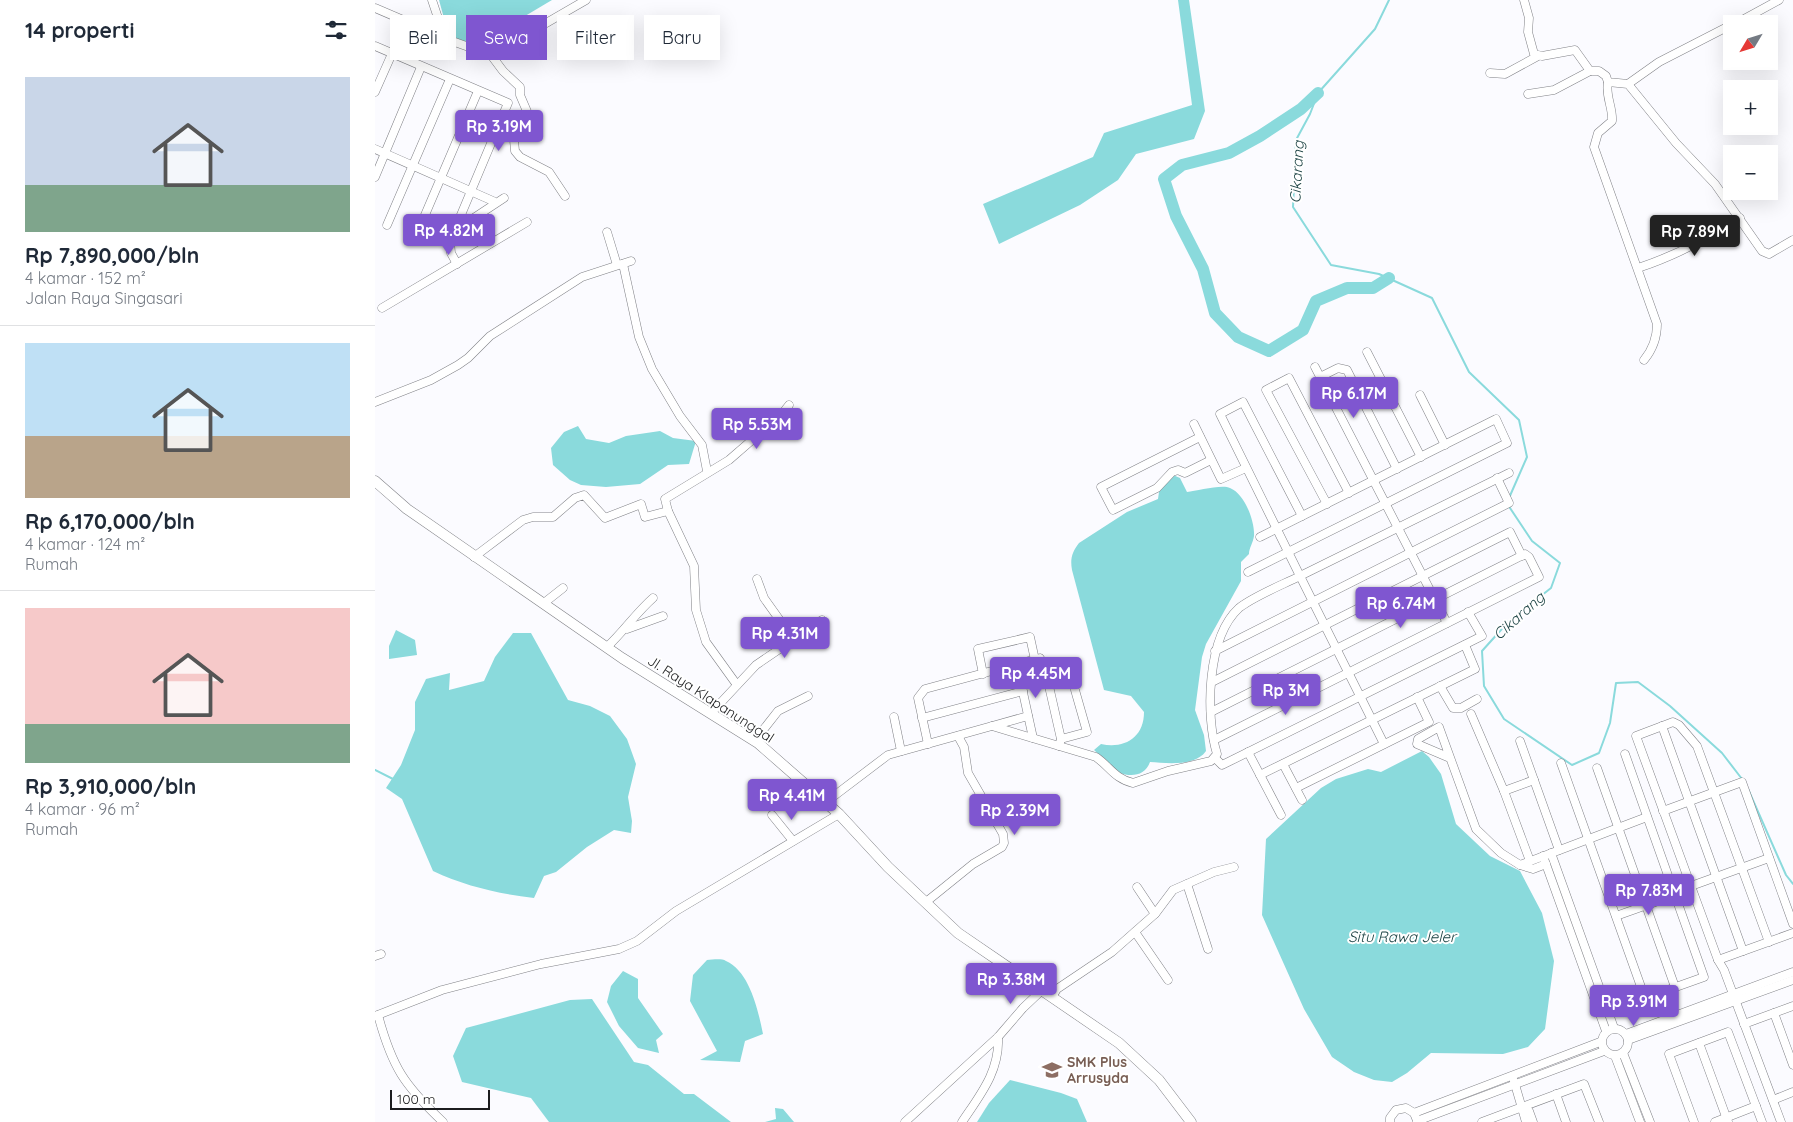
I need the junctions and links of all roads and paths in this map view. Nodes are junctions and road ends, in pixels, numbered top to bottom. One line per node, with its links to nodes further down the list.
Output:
1 (432, 0): 7 (street)
2 (586, 0): 9 (street)
3 (1524, 0): 13 (street)
4 (1779, 0): 8 (street)
5 (375, 8): 6 (street)
6 (390, 15)
7 (437, 15)
8 (1751, 15)
9 (547, 23)
10 (1723, 30): 22 (street)
11 (375, 46): 12 (street)
12 (390, 52)
13 (1538, 56): 18 (street); 19 (street)
14 (390, 58): 24 (street)
15 (406, 60): 17 (street)
16 (495, 60): 32 (street)
17 (421, 67): 20 (street); 27 (street)
18 (1590, 71): 21 (street); 25 (street)
19 (1490, 73)
20 (450, 79): 23 (street); 28 (street)
21 (1608, 82): 22 (street); 44 (street)
22 (1628, 84): 35 (street)
23 (478, 91): 30 (street); 31 (street)
24 (375, 92)
25 (1529, 94)
26 (375, 149): 27 (street)
27 (385, 154): 28 (street); 29 (street)
28 (413, 166): 30 (street); 37 (street)
29 (375, 177)
30 (441, 180): 31 (street); 38 (street)
31 (470, 191): 34 (street); 39 (street)
32 (565, 196)
33 (504, 198): 39 (street)
34 (493, 201)
35 (1740, 218): 41 (street); 44 (street)
36 (527, 222): 43 (street)
37 (387, 225)
38 (419, 229)
39 (454, 231): 43 (street)
40 (607, 232): 42 (street)
41 (1793, 240)
42 (623, 263): 51 (street); 60 (street)
43 (457, 264): 45 (street)
44 (1638, 268): 47 (street)
45 (382, 308)
46 (1367, 352): 56 (street)
47 (1644, 360)
48 (1315, 368): 49 (street)
49 (1320, 377): 59 (street); 63 (street)
50 (1420, 395): 55 (street)
51 (375, 402)
52 (789, 404): 60 (street)
53 (1194, 424): 54 (street)
54 (1200, 437): 57 (street); 57 (street)
55 (1445, 445): 56 (street); 67 (street)
56 (1421, 457): 59 (street)
57 (1211, 460): 58 (street)
58 (1246, 468): 69 (street); 71 (street)
59 (1397, 469): 63 (street)
60 (707, 471): 68 (street)
61 (1509, 472): 62 (street)
62 (1497, 478): 70 (street); 74 (street)
63 (1374, 480): 65 (street); 67 (street)
64 (375, 481): 76 (street, Jl. Raya Klapanunggal)
65 (1349, 492): 66 (street); 66 (street)
66 (1327, 504): 69 (street)
67 (1386, 504): 70 (street); 73 (street)
68 (668, 510): 76 (street); 102 (street)
69 (1302, 516): 71 (street)
70 (1398, 528): 74 (street); 78 (street)
71 (1277, 529): 72 (street); 73 (street)
72 (1260, 537)
73 (1288, 552): 77 (street); 78 (street)
74 (1411, 552): 79 (street); 84 (street)
75 (1522, 556): 79 (street); 83 (street); 86 (street)
76 (474, 557): 85 (street, Jl. Raya Klapanunggal)
77 (1248, 572)
78 (1300, 576): 84 (street); 96 (street)
79 (1423, 576): 83 (street); 90 (street)
80 (757, 579): 92 (street)
81 (563, 588): 85 (street)
82 (653, 598): 91 (street)
83 (1435, 599): 89 (street); 95 (street)
84 (1313, 602): 90 (street); 96 (street)
85 (544, 603): 94 (street, Jl. Raya Klapanunggal)
86 (1468, 612): 89 (street); 93 (street)
87 (663, 616): 91 (street)
88 (822, 620): 92 (street)
89 (1447, 623): 99 (street)
90 (1325, 625): 95 (street); 101 (street)
91 (627, 628): 94 (street)
92 (794, 640): 102 (street)
93 (1465, 645): 103 (street); 106 (street)
94 (607, 647): 110 (street, Jl. Raya Klapanunggal)
95 (1336, 648): 99 (street); 111 (street)
96 (1215, 651): 101 (street)
97 (1035, 660): 98 (street); 100 (street); 123 (street)
98 (1017, 665): 100 (street); 105 (street)
99 (1348, 672): 106 (street); 121 (street)
100 (983, 674): 115 (street)
101 (1212, 682): 111 (street)
102 (737, 685): 110 (street)
103 (1440, 686): 108 (street); 109 (street)
104 (1075, 690): 123 (street)
105 (1023, 692): 113 (street); 115 (street)
106 (1359, 695): 116 (street); 128 (street)
107 (808, 696): 124 (street)
108 (1417, 698): 116 (street); 126 (street)
109 (1477, 699)
110 (712, 712): 124 (street, Jl. Raya Klapanunggal)
111 (1211, 712): 121 (street)
112 (1471, 714): 138 (street)
113 (1028, 716): 117 (street); 120 (street)
114 (894, 717): 127 (street)
115 (922, 718): 125 (street)
116 (1372, 720): 126 (street); 133 (street)
117 (992, 726): 119 (street); 120 (street)
118 (1662, 726): 139 (street); 141 (street); 143 (street)
119 (958, 736): 125 (street); 164 (street)
120 (1033, 738): 123 (street)
121 (1215, 740): 130 (street)
122 (1520, 741): 136 (street)
123 (1060, 742): 130 (street)
124 (758, 743): 142 (street, Jl. Raya Klapanunggal)
125 (928, 744): 127 (street)
126 (1384, 744): 137 (street)
127 (901, 751): 142 (street)
128 (1248, 752): 130 (street); 135 (street)
129 (1625, 754): 147 (street)
130 (1215, 758)
131 (1450, 758): 131 (street); 154 (street)
132 (1561, 763): 149 (street)
133 (1283, 764): 135 (street); 137 (street)
134 (1597, 768): 148 (street)
135 (1260, 775): 146 (street)
136 (1534, 780): 138 (street); 151 (street)
137 (1296, 788): 140 (street)
138 (1504, 791): 153 (street)
139 (1714, 792): 141 (street); 152 (street); 156 (street)
140 (1302, 800)
141 (1689, 801): 143 (street); 158 (street)
142 (826, 802): 144 (street, Jl. Raya Klapanunggal)
143 (1663, 810): 161 (street)
144 (839, 814): 150 (street); 164 (street, Jl. Raya Klapanunggal)
145 (772, 815): 150 (street)
146 (1281, 815)
147 (1647, 817): 148 (street); 163 (street)
148 (1618, 828): 149 (street); 165 (street)
149 (1589, 839): 151 (street); 167 (street)
150 (793, 842): 186 (street)
151 (1550, 856): 153 (street); 154 (street); 157 (street); 159 (street)
152 (1769, 858): 156 (street); 168 (street)
153 (1530, 861): 154 (street)
154 (1521, 865)
155 (1234, 867): 160 (street)
156 (1742, 868): 158 (street); 172 (street)
157 (1559, 875): 159 (street); 171 (street)
158 (1716, 877): 161 (street); 175 (street)
159 (1551, 878): 173 (street)
160 (1187, 884): 166 (street); 174 (street)
161 (1691, 886): 176 (street)
162 (1137, 887): 166 (street)
163 (1675, 895): 165 (street); 180 (street)
164 (926, 902): 181 (street, Jl. Raya Klapanunggal)
165 (1646, 906): 167 (street); 180 (street)
166 (1155, 914): 169 (street)
167 (1616, 916): 180 (street)
168 (1793, 924)
169 (1135, 932): 178 (street); 182 (street)
170 (1793, 934): 172 (street)
171 (1583, 942): 173 (street); 188 (street)
172 (1769, 942): 175 (street)
173 (1575, 946): 188 (street)
174 (1208, 949)
175 (1743, 951): 176 (street)
176 (1717, 960): 183 (street)
177 (1793, 972): 183 (street)
178 (1168, 980)
179 (1793, 980): 183 (street)
180 (1675, 987)
181 (1042, 990): 182 (street, Jl. Raya Klapanunggal); 189 (street)
182 (1052, 997): 209 (street, Jl. Raya Klapanunggal)
183 (1735, 998): 187 (street); 190 (street)
184 (1793, 1006): 185 (street)
185 (1774, 1013): 187 (street); 195 (street)
186 (377, 1015): 206 (street)
187 (1745, 1024): 200 (street)
188 (1610, 1030): 190 (street); 191 (street)
189 (998, 1037): 207 (street); 208 (street)
190 (1627, 1037): 194 (street)
191 (1601, 1042): 193 (street); 196 (street)
192 (1699, 1043): 201 (street); 205 (street); 218 (street)
193 (1604, 1050): 194 (street); 197 (street)
194 (1619, 1054): 216 (street); 217 (street)
195 (1793, 1065)
196 (1512, 1075): 197 (street); 203 (street)
197 (1515, 1084): 202 (street); 203 (street)
198 (1793, 1092): 200 (street)
199 (1556, 1094): 202 (street); 214 (street); 215 (street)
200 (1773, 1100): 221 (street)
201 (1756, 1106): 205 (street); 220 (street)
202 (1523, 1107): 204 (street); 212 (street); 213 (street)
203 (1416, 1118): 210 (street)
204 (1493, 1120): 211 (street)
205 (1727, 1120): 219 (street)
206 (443, 1122)
207 (905, 1122)
208 (962, 1122)
209 (1191, 1122)
210 (1390, 1122)
211 (1482, 1122)
212 (1526, 1122)
213 (1533, 1122)
214 (1566, 1122)
215 (1599, 1122)
216 (1641, 1122)
217 (1650, 1122)
218 (1694, 1122)
219 (1715, 1122)
220 (1762, 1122)
221 (1781, 1122)

